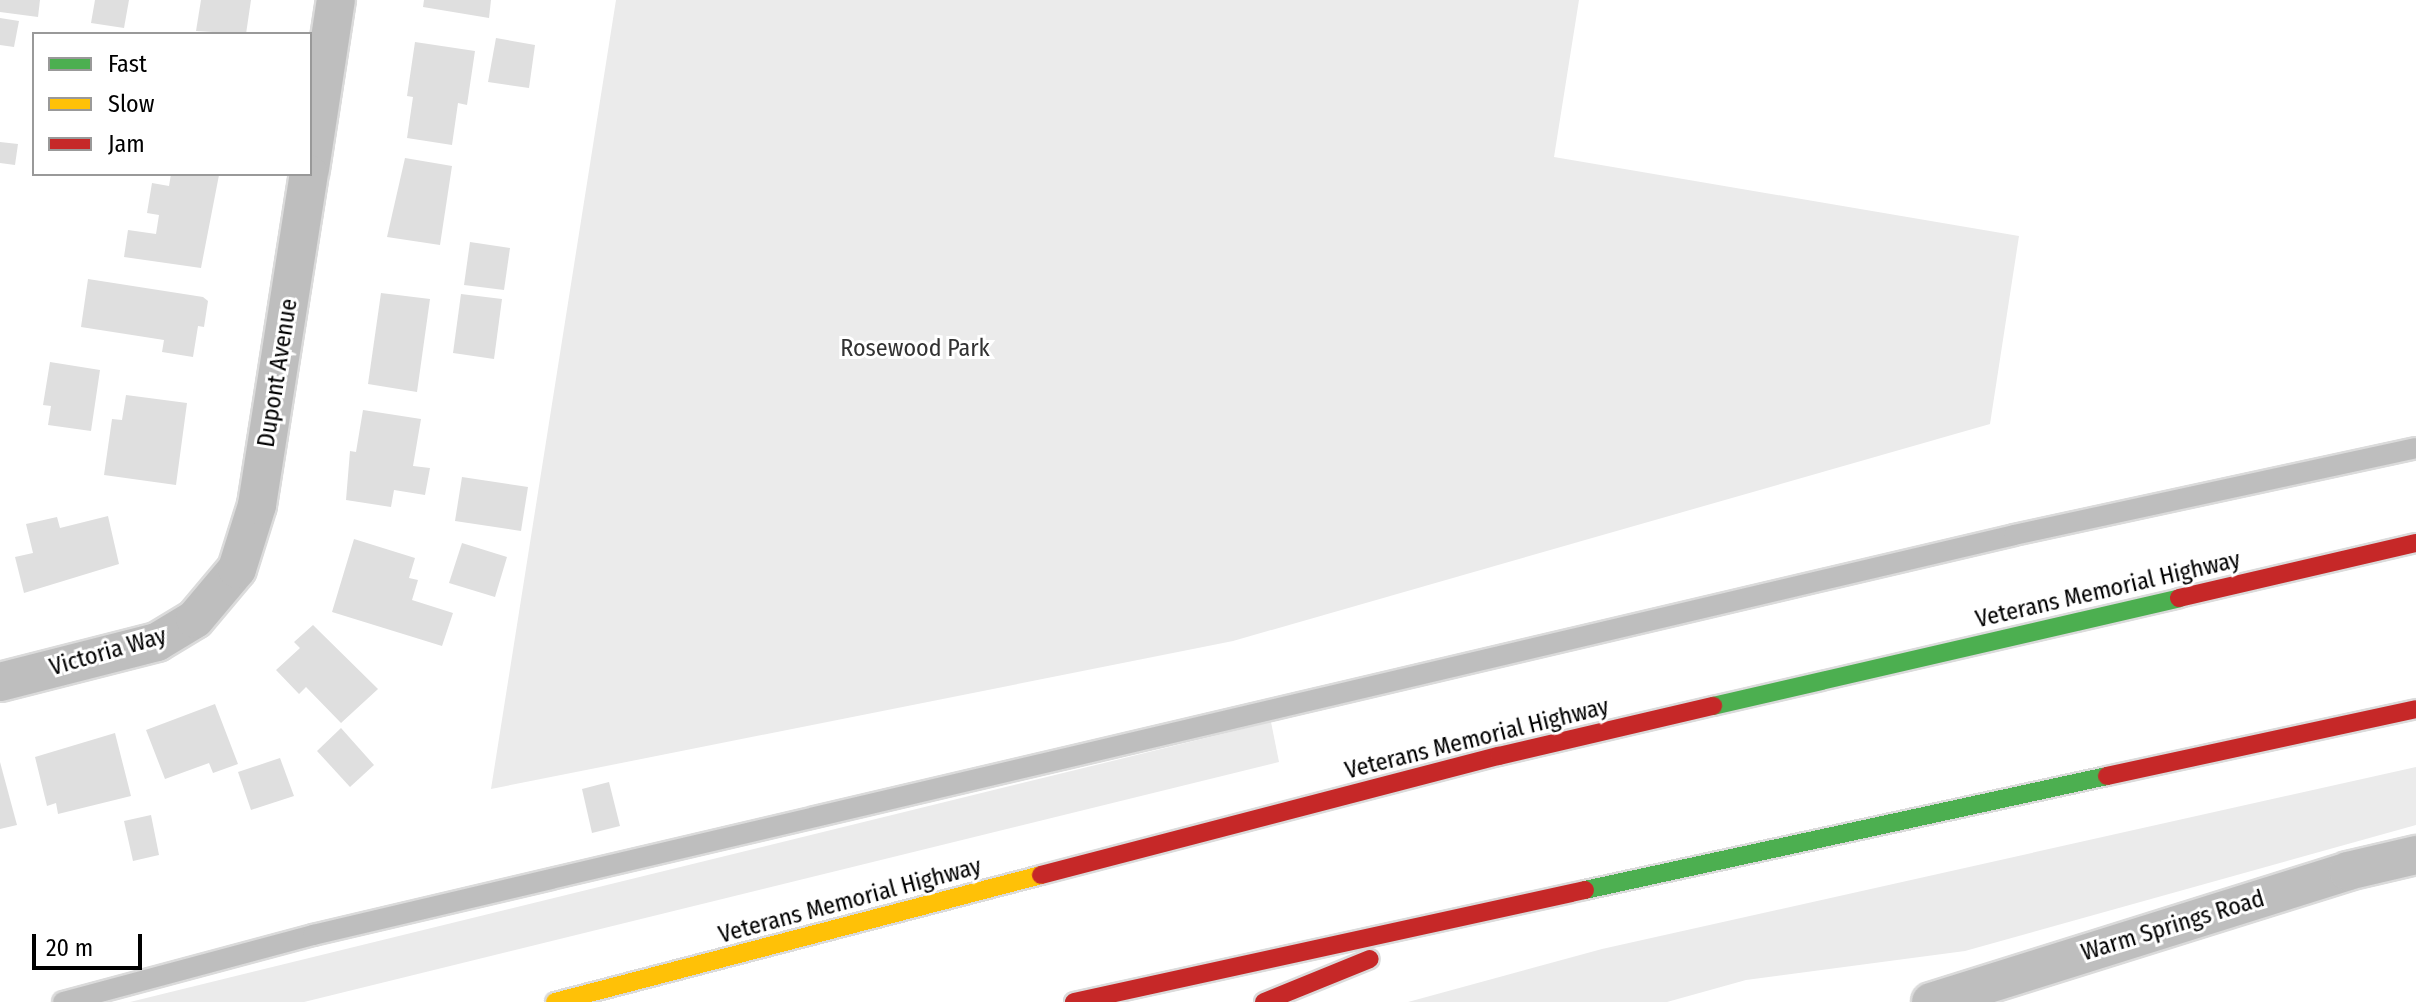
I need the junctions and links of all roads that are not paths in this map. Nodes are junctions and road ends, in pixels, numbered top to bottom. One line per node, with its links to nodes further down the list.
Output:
1 (336, 0): 2 (street, Dupont Avenue)
2 (312, 158)
3 (309, 176): 6 (street, Dupont Avenue)
4 (2416, 448): 11 (lane)
5 (2416, 543): 12 (highway, Veterans Memorial Highway)
6 (237, 569): 7 (street, Victoria Way)
7 (0, 682)
8 (2416, 709): 10 (highway)
9 (2416, 855): 15 (street, Warm Springs Road)
10 (1468, 919): 13 (highway); 14 (highway)
11 (63, 1002)
12 (555, 1002)
13 (1074, 1002)
14 (1264, 1002)
15 (1931, 1002)

